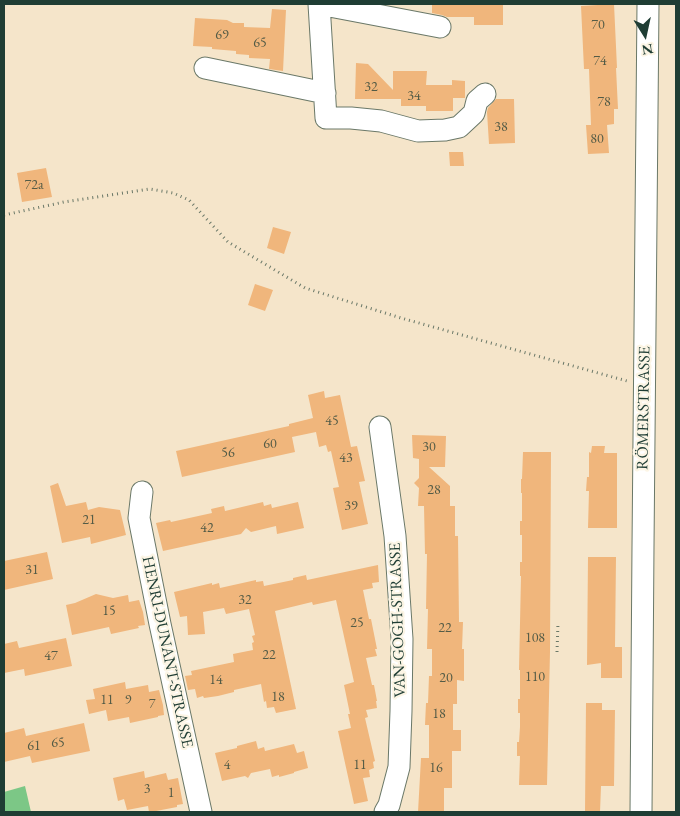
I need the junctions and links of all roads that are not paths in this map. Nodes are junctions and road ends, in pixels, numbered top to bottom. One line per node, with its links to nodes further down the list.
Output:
1 (319, 4): 3 (street); 5 (street)
2 (648, 4): 11 (street, RÖMERSTRASSE)
3 (440, 27)
4 (205, 68): 5 (street)
5 (325, 93): 6 (street)
6 (485, 94)
7 (380, 427): 10 (street, VAN-GOGH-STRASSE)
8 (142, 492): 9 (street, HENRI-DUNANT-STRASSE)
9 (201, 812)
10 (385, 812)
11 (641, 812)

